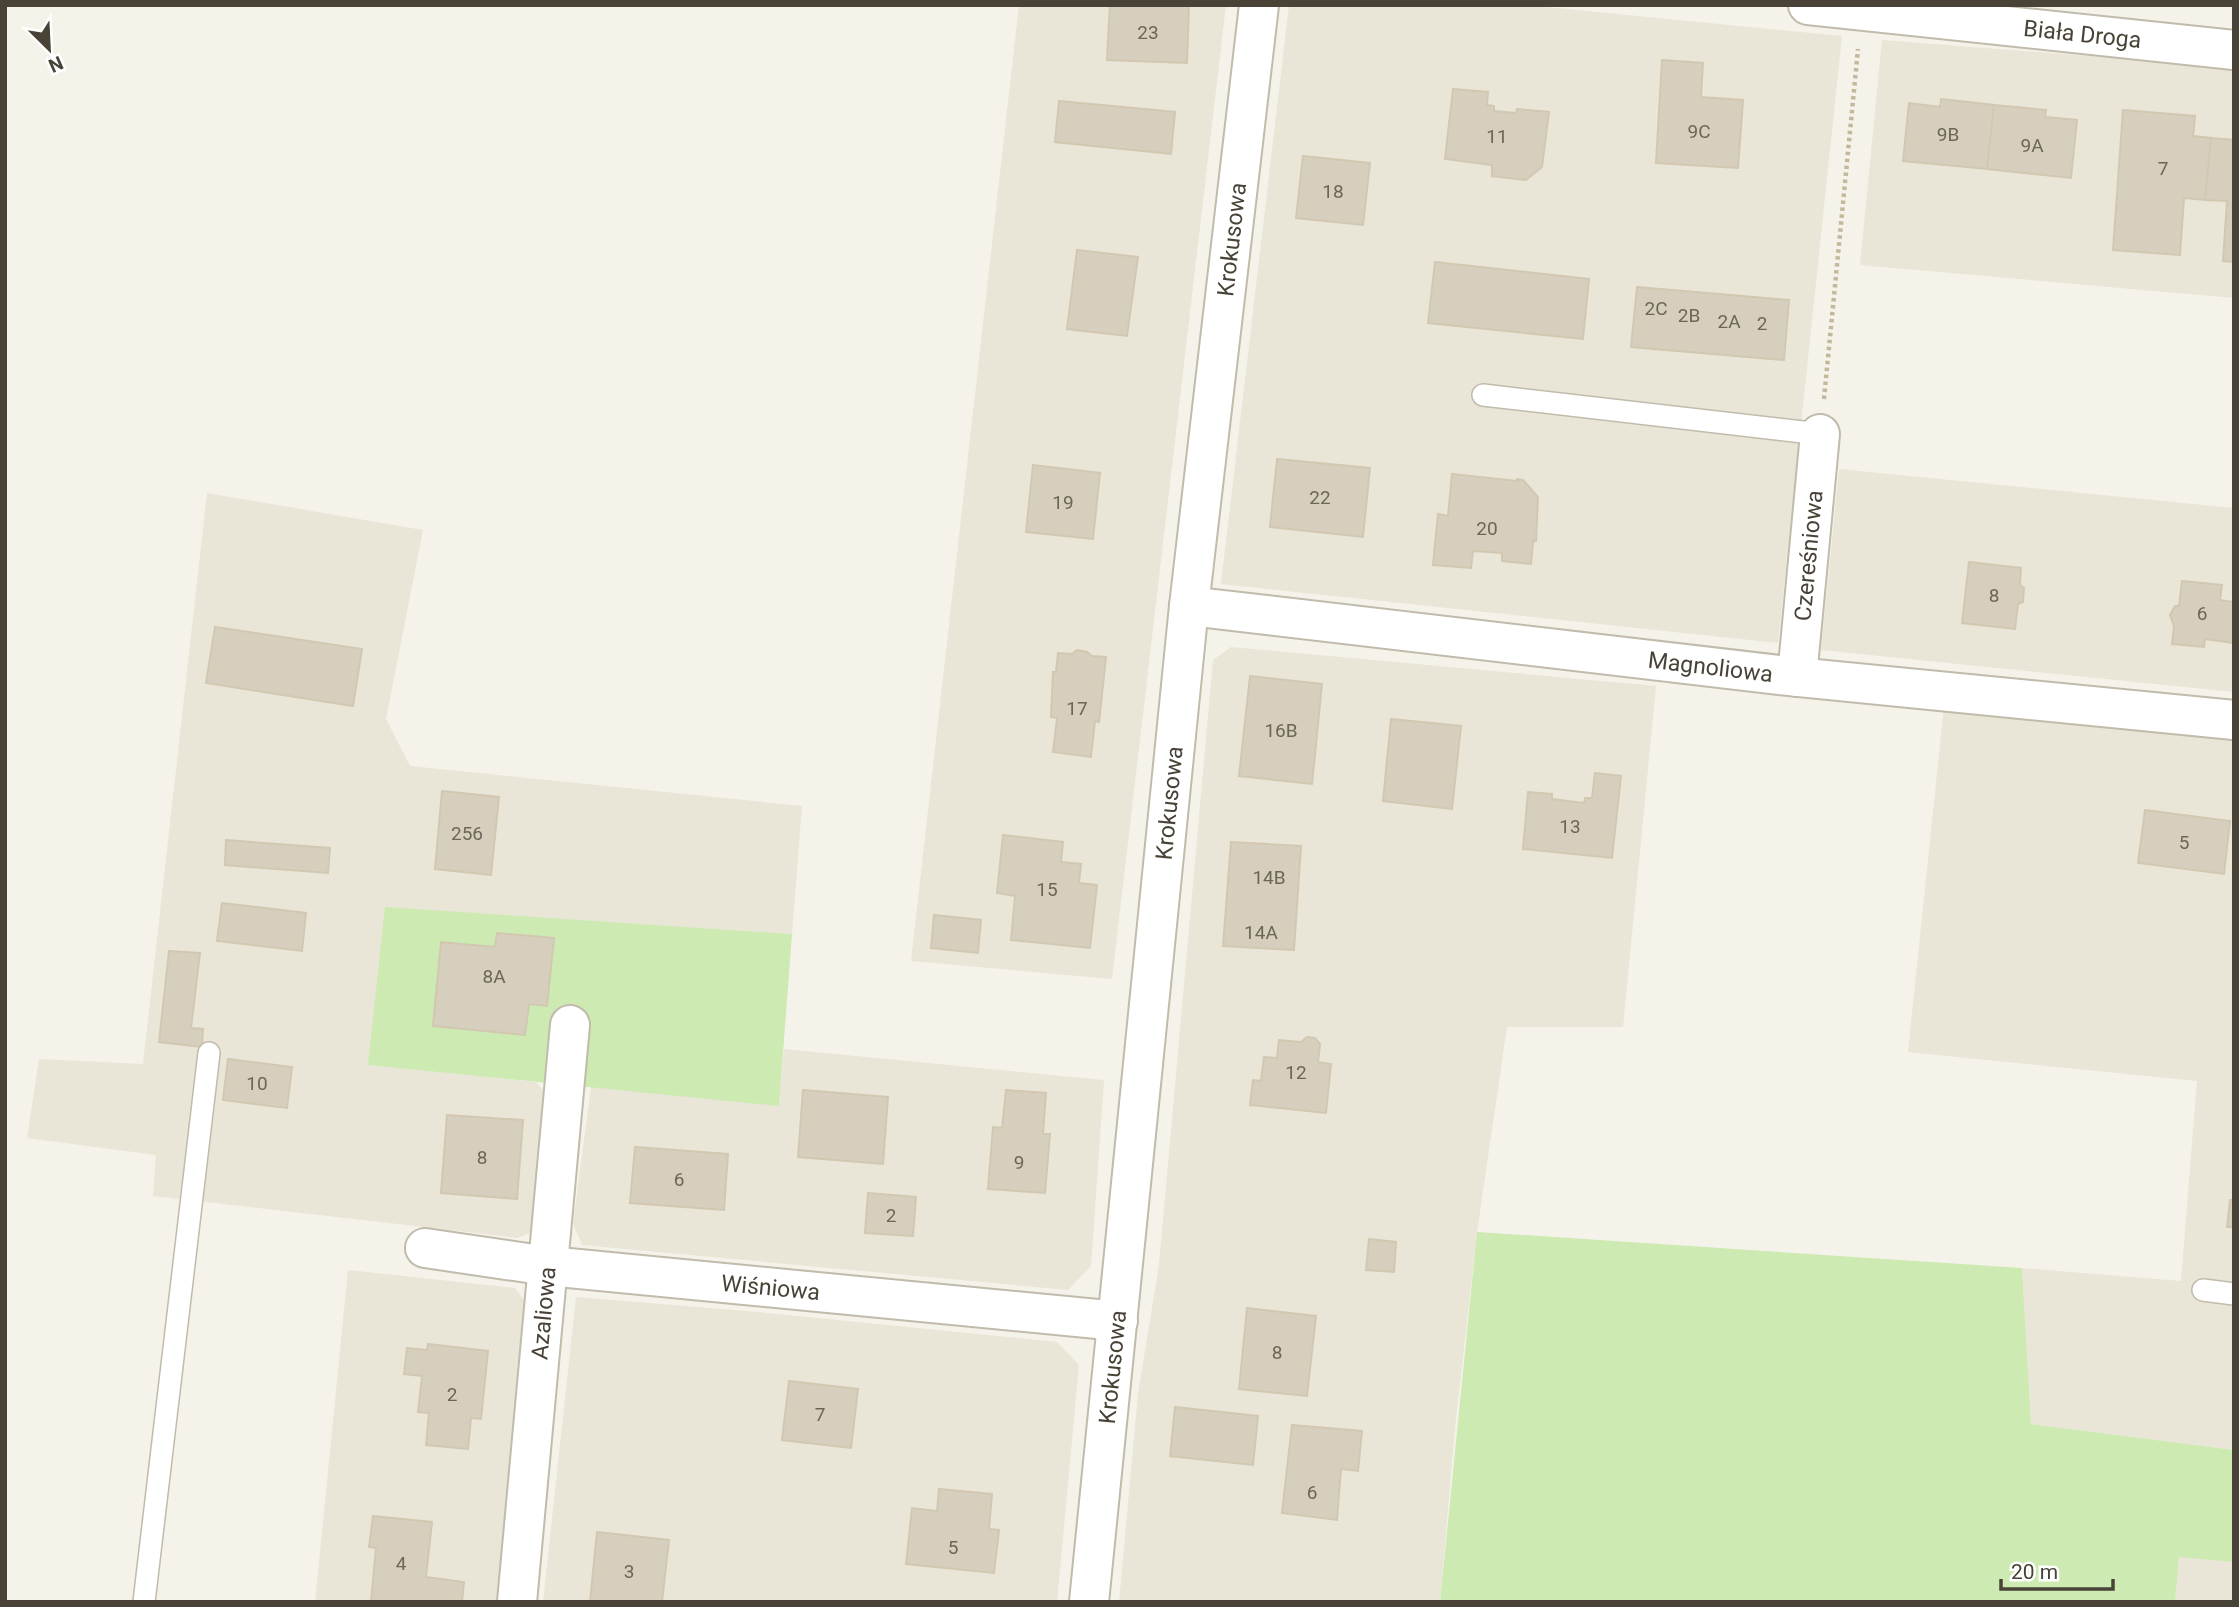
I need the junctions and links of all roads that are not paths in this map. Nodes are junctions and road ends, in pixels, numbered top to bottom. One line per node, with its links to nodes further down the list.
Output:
1 (1259, 5): 6 (street, Krokusowa)
2 (1808, 5): 3 (street, Biała Droga)
3 (2234, 50)
4 (1483, 395): 5 (lane)
5 (1821, 435): 7 (street, Czereśniowa)
6 (1189, 606): 7 (street, Magnoliowa); 15 (street, Krokusowa)
7 (1797, 677): 8 (street, Magnoliowa)
8 (2234, 720)
9 (570, 1025): 12 (street, Azaliowa)
10 (209, 1053): 16 (lane)
11 (425, 1248): 12 (street, Wiśniowa)
12 (548, 1266): 15 (street, Wiśniowa); 17 (street, Azaliowa)
13 (2203, 1290): 14 (lane)
14 (2234, 1294)
15 (1118, 1321): 18 (street, Krokusowa)
16 (144, 1602)
17 (517, 1602)
18 (1089, 1602)

